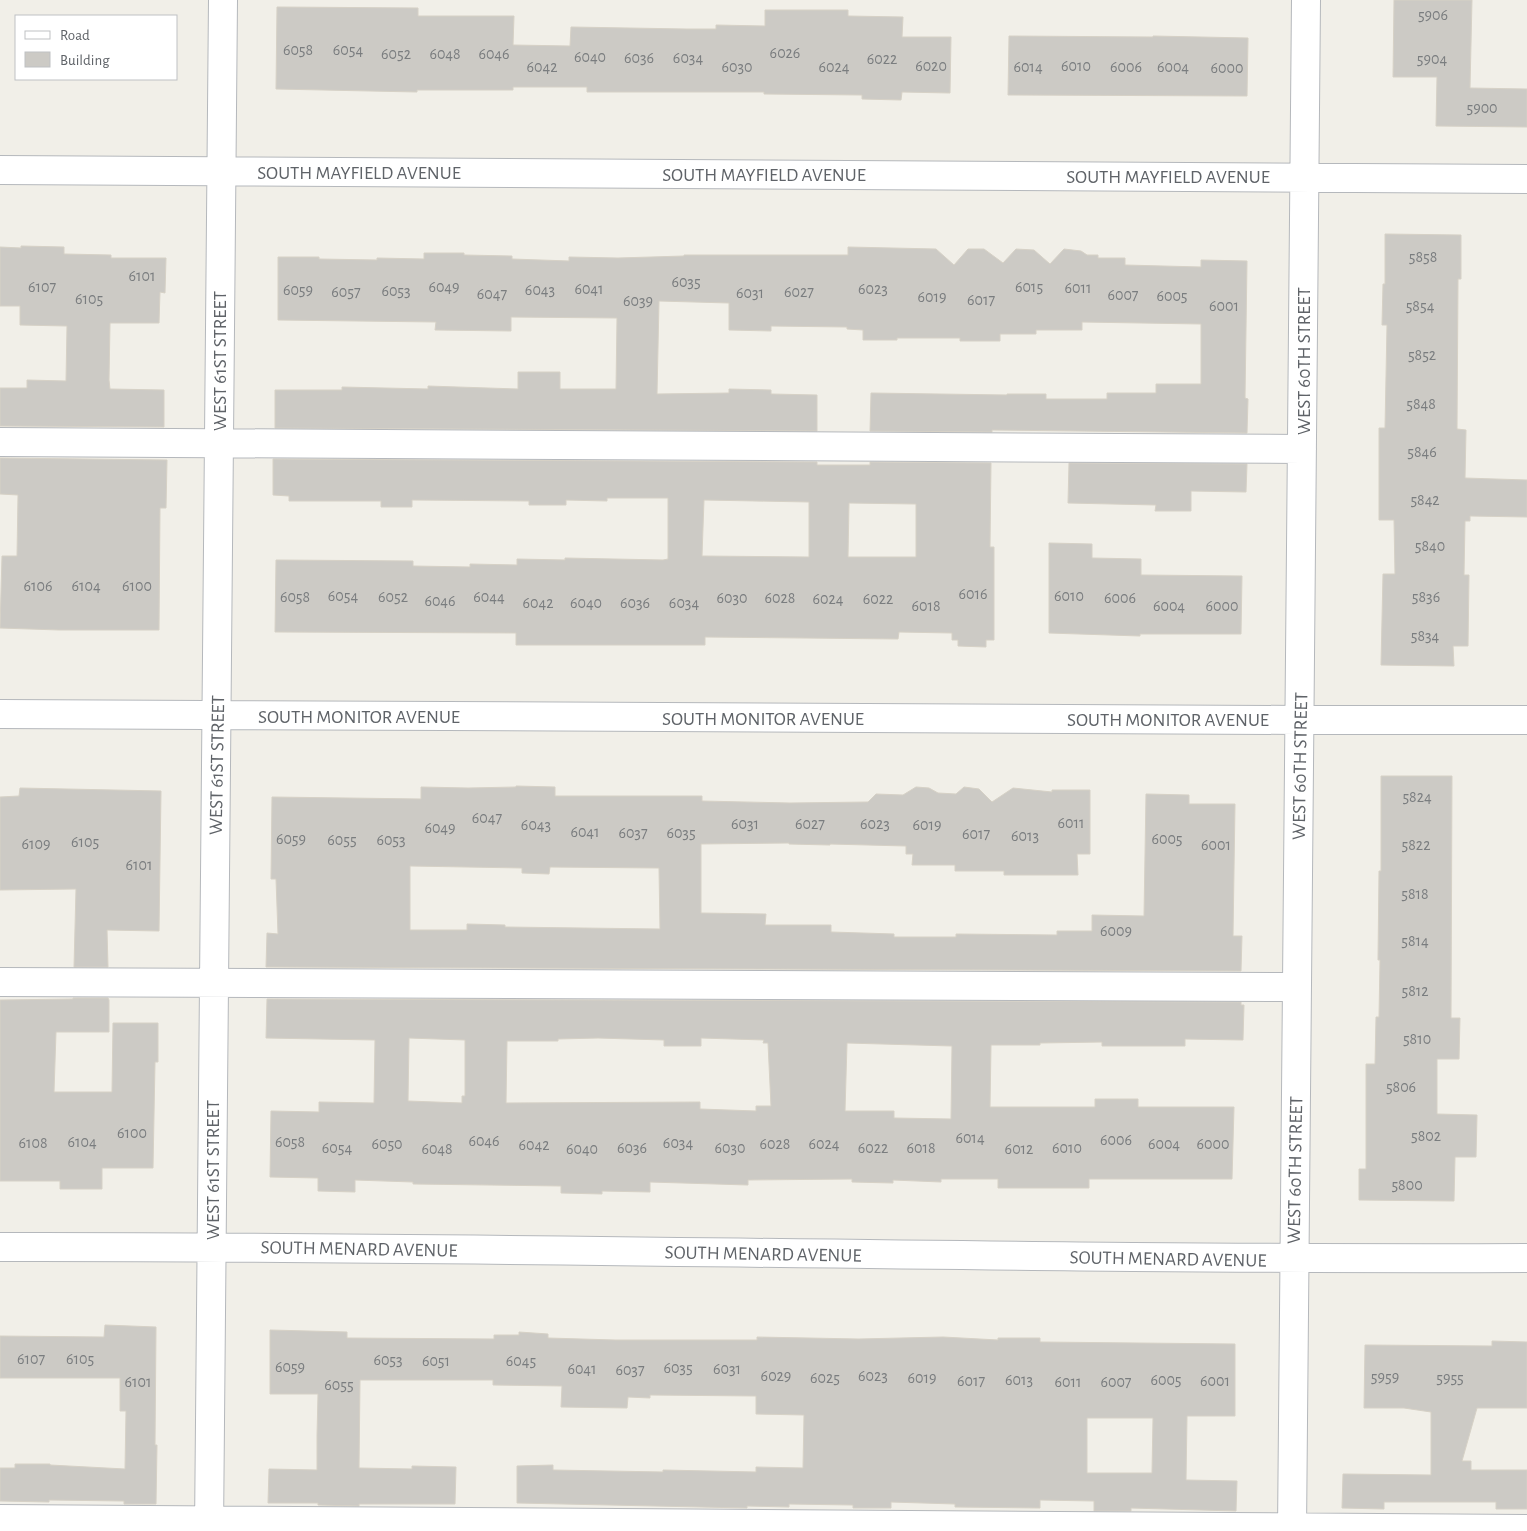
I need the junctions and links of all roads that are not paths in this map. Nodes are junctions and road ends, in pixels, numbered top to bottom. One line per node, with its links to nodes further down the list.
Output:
1 (223, 0): 4 (street, WEST 61ST STREET)
2 (1306, 0): 5 (street, WEST 60TH STREET)
3 (0, 170): 4 (street, SOUTH MAYFIELD AVENUE)
4 (221, 171): 5 (street, SOUTH MAYFIELD AVENUE); 8 (street, WEST 61ST STREET)
5 (1305, 177): 6 (street, SOUTH MAYFIELD AVENUE); 9 (street, WEST 60TH STREET)
6 (1527, 179)
7 (0, 442): 8 (street)
8 (218, 444): 9 (street); 11 (street, WEST 61ST STREET)
9 (1302, 449): 12 (street, WEST 60TH STREET)
10 (0, 714): 11 (street, SOUTH MONITOR AVENUE)
11 (216, 715): 12 (street, SOUTH MONITOR AVENUE); 15 (street, WEST 61ST STREET)
12 (1299, 720): 13 (street, SOUTH MONITOR AVENUE); 16 (street, WEST 60TH STREET)
13 (1527, 720)
14 (0, 982): 15 (street)
15 (214, 984): 16 (street); 18 (street, WEST 61ST STREET)
16 (1296, 987): 20 (street, WEST 60TH STREET)
17 (0, 1247): 18 (street, SOUTH MENARD AVENUE)
18 (212, 1247): 20 (street, SOUTH MENARD AVENUE); 22 (street, WEST 61ST STREET)
19 (1527, 1258): 20 (street, SOUTH MENARD AVENUE)
20 (1293, 1259): 24 (street, WEST 60TH STREET)
21 (0, 1519): 22 (street)
22 (209, 1526): 24 (street)
23 (1527, 1528): 24 (street)
24 (1292, 1529)

